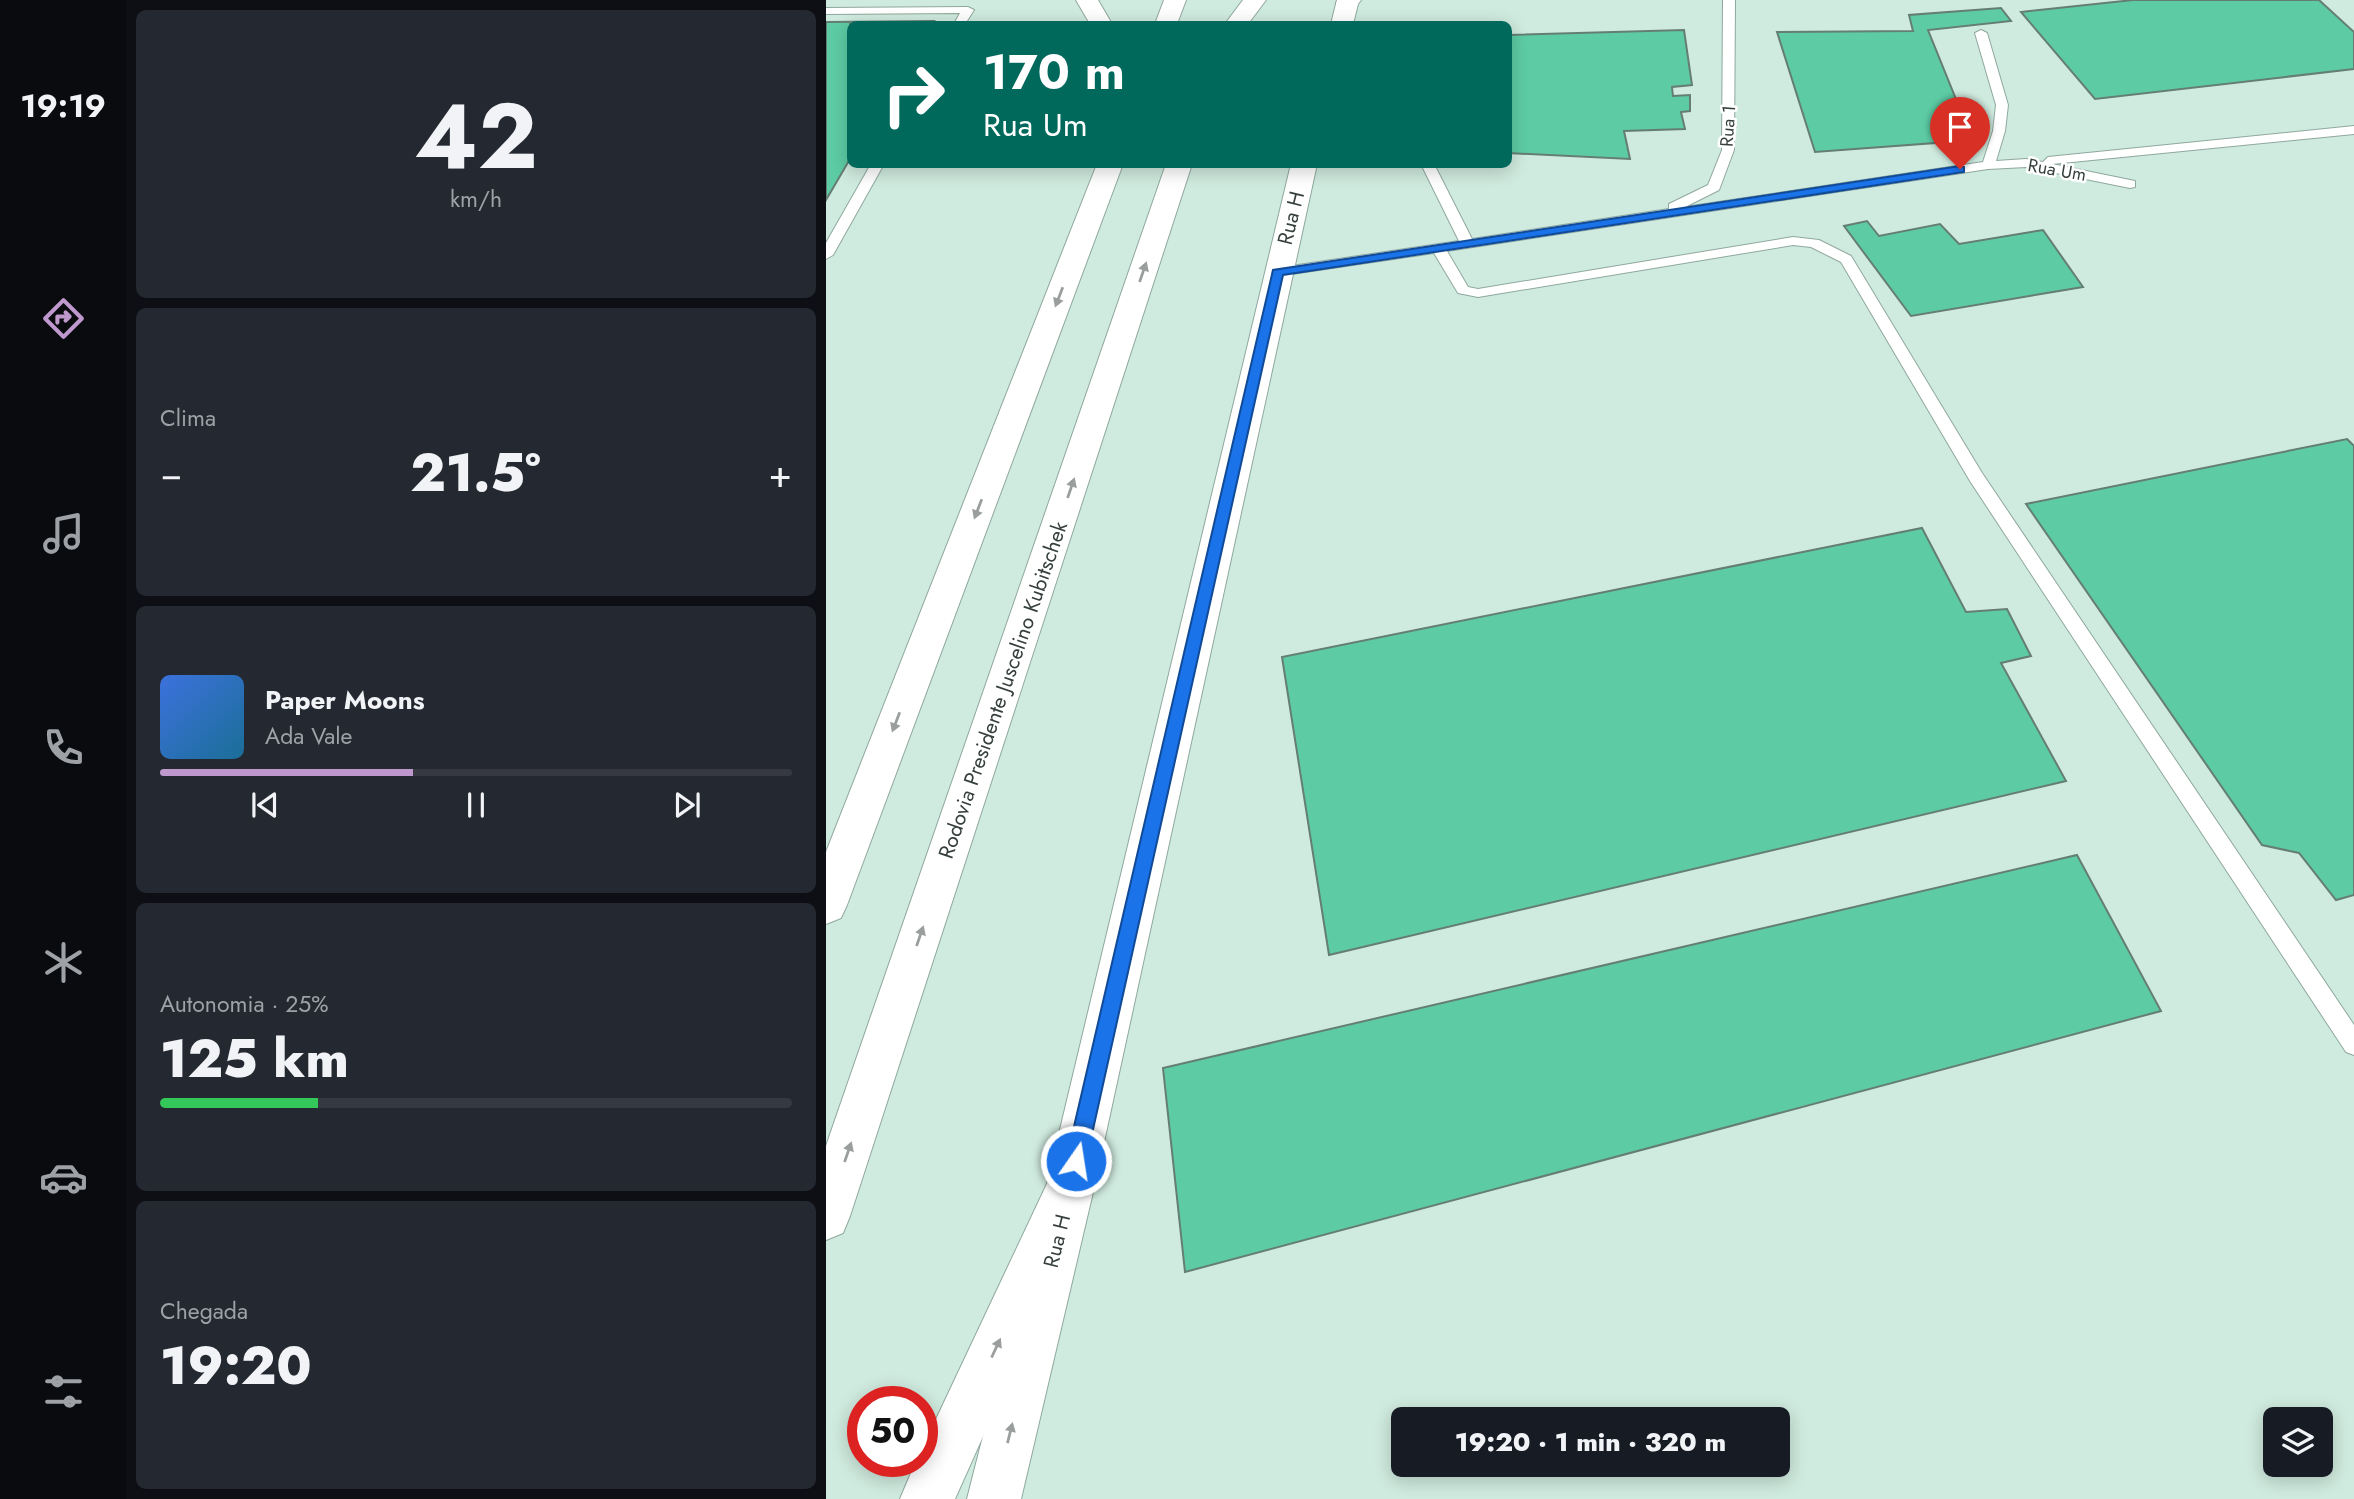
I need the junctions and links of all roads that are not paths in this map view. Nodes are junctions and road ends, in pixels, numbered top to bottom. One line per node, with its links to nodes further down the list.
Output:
1 (1087, 0): 8 (main road)
2 (1175, 0): 9 (main road)
3 (1235, 0): 10 (main road)
4 (1255, 0): 11 (main road)
5 (1728, 0): 22 (lane, Rua 1)
6 (826, 11): 7 (lane)
7 (962, 21)
8 (1099, 21)
9 (1167, 21)
10 (1227, 21)
11 (1238, 21)
12 (1981, 33): 15 (lane)
13 (2354, 130): 14 (lane)
14 (2026, 163): 15 (lane, Rua Um); 21 (lane, Rua Um)
15 (1988, 165): 22 (lane, Rua Um)
16 (876, 168): 25 (lane)
17 (1108, 168): 27 (main road, one-way to 27)
18 (1178, 168): 30 (main road, Rodovia Presidente Juscelino Kubitschek, one-way to 18)
19 (1303, 168): 26 (main road, Rua H)
20 (1429, 168): 23 (lane)
21 (2130, 184)
22 (1657, 215): 23 (lane, Rua Um)
23 (1468, 243): 24 (lane, Rua Um)
24 (1438, 248): 26 (lane, Rua Um); 28 (lane)
25 (826, 255)
26 (1278, 272): 29 (main road, Rua H)
27 (826, 905)
28 (2354, 1044)
29 (1070, 1188): 31 (main road, one-way to 29); 32 (main road, Rua H, one-way to 29)
30 (826, 1216)
31 (927, 1499)
32 (994, 1499)

